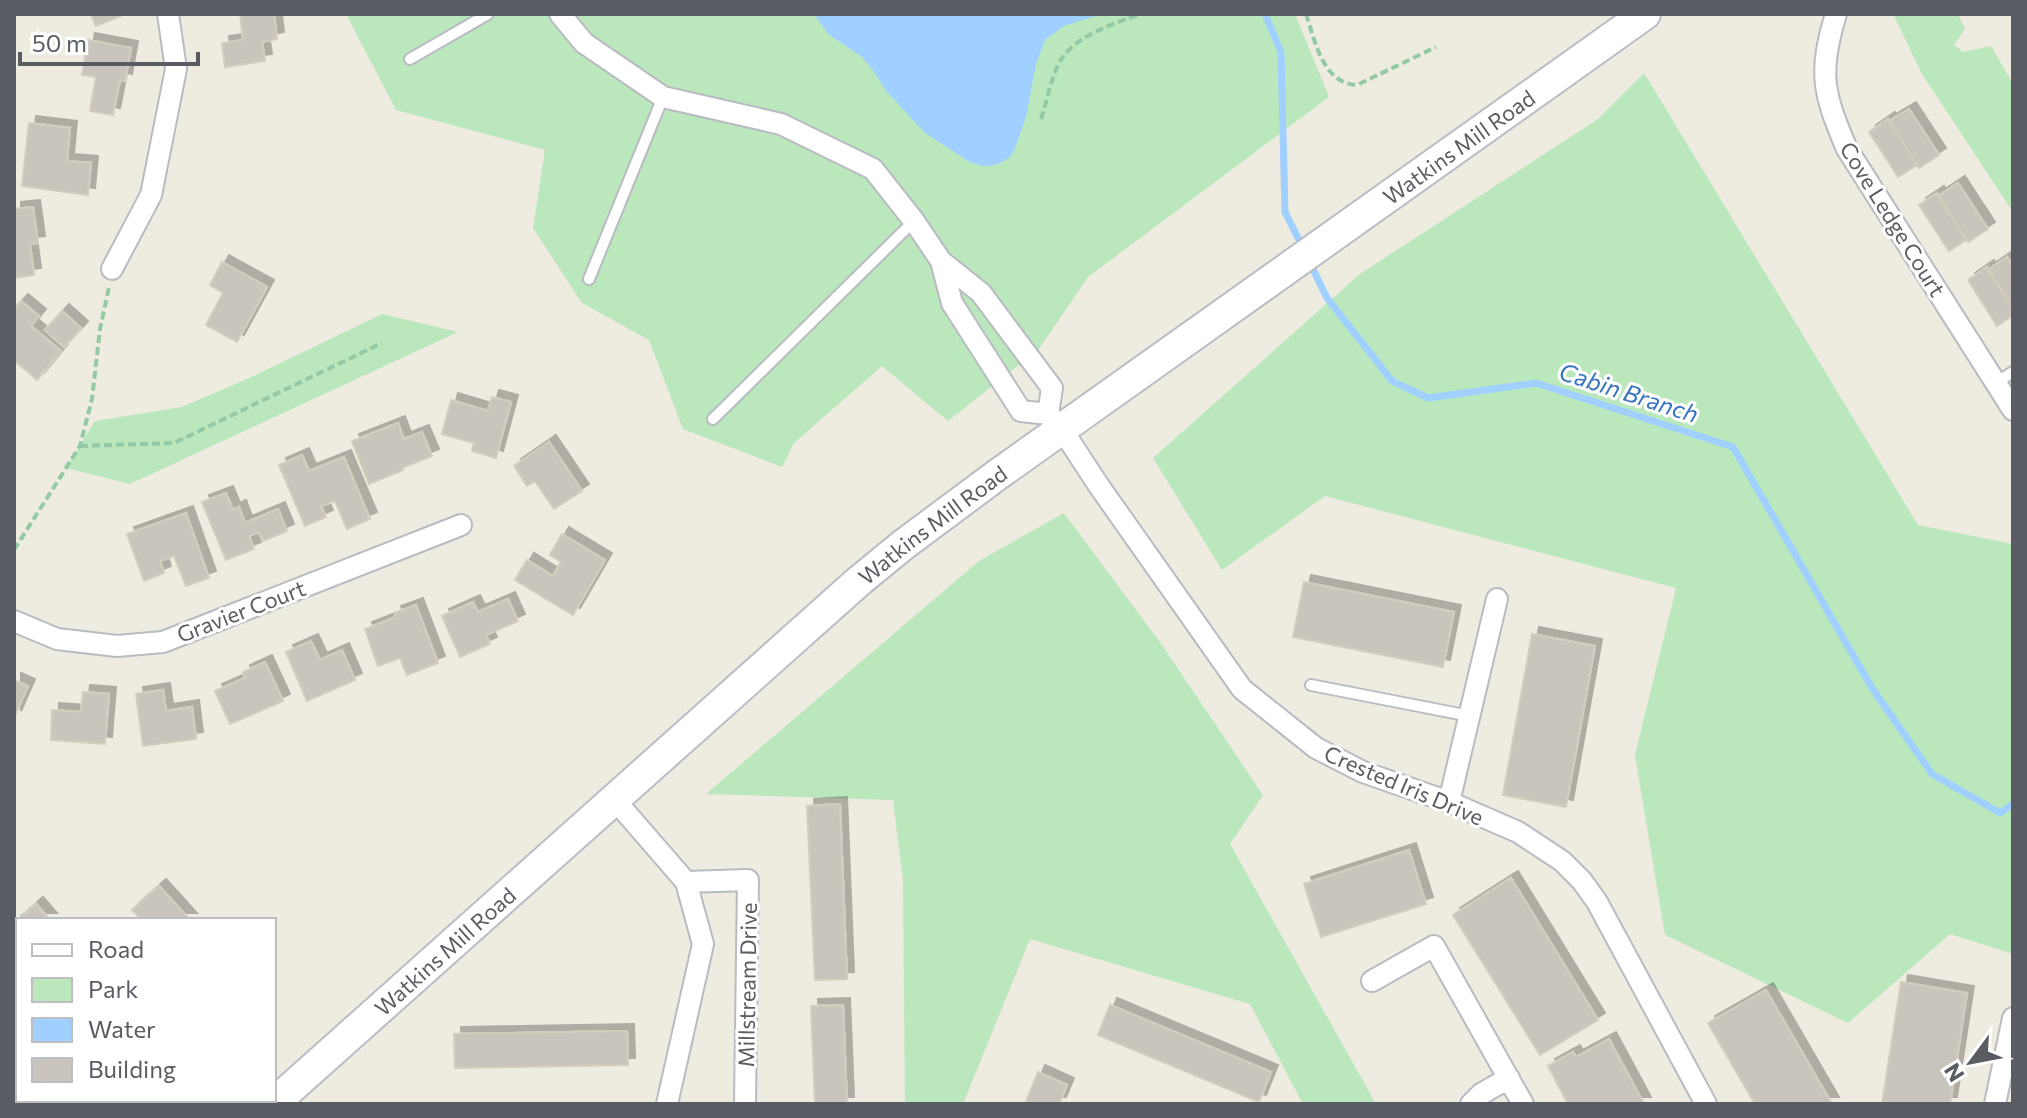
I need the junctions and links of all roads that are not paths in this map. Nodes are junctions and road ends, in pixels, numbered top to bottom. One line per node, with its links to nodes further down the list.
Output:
1 (168, 14): 10 (street)
2 (488, 14): 6 (lane)
3 (560, 14): 7 (street)
4 (1645, 14): 15 (street, Watkins Mill Road)
5 (1836, 14): 12 (street, Cove Ledge Court)
6 (410, 59)
7 (663, 97): 8 (street); 11 (lane)
8 (914, 221): 9 (street); 14 (lane)
9 (941, 261): 15 (street); 15 (street)
10 (112, 269)
11 (589, 279)
12 (2005, 377): 13 (street, Cove Ledge Court)
13 (2013, 410)
14 (713, 419)
15 (1055, 421): 21 (street, Watkins Mill Road); 22 (street, Crested Iris Drive)
16 (461, 525): 18 (street, Gravier Court)
17 (1497, 599): 20 (street)
18 (14, 621)
19 (1311, 685): 20 (lane)
20 (1470, 716): 22 (street)
21 (615, 800): 23 (street, Millstream Drive); 27 (street, Watkins Mill Road)
22 (1449, 802): 32 (street, Crested Iris Drive)
23 (686, 882): 28 (street, Millstream Drive); 29 (street, Millstream Drive)
24 (1372, 981): 26 (street)
25 (2013, 1018): 33 (street)
26 (1509, 1078): 30 (street); 31 (street)
27 (276, 1101)
28 (667, 1104)
29 (745, 1104)
30 (1471, 1104)
31 (1523, 1104)
32 (1706, 1104)
33 (1995, 1104)

